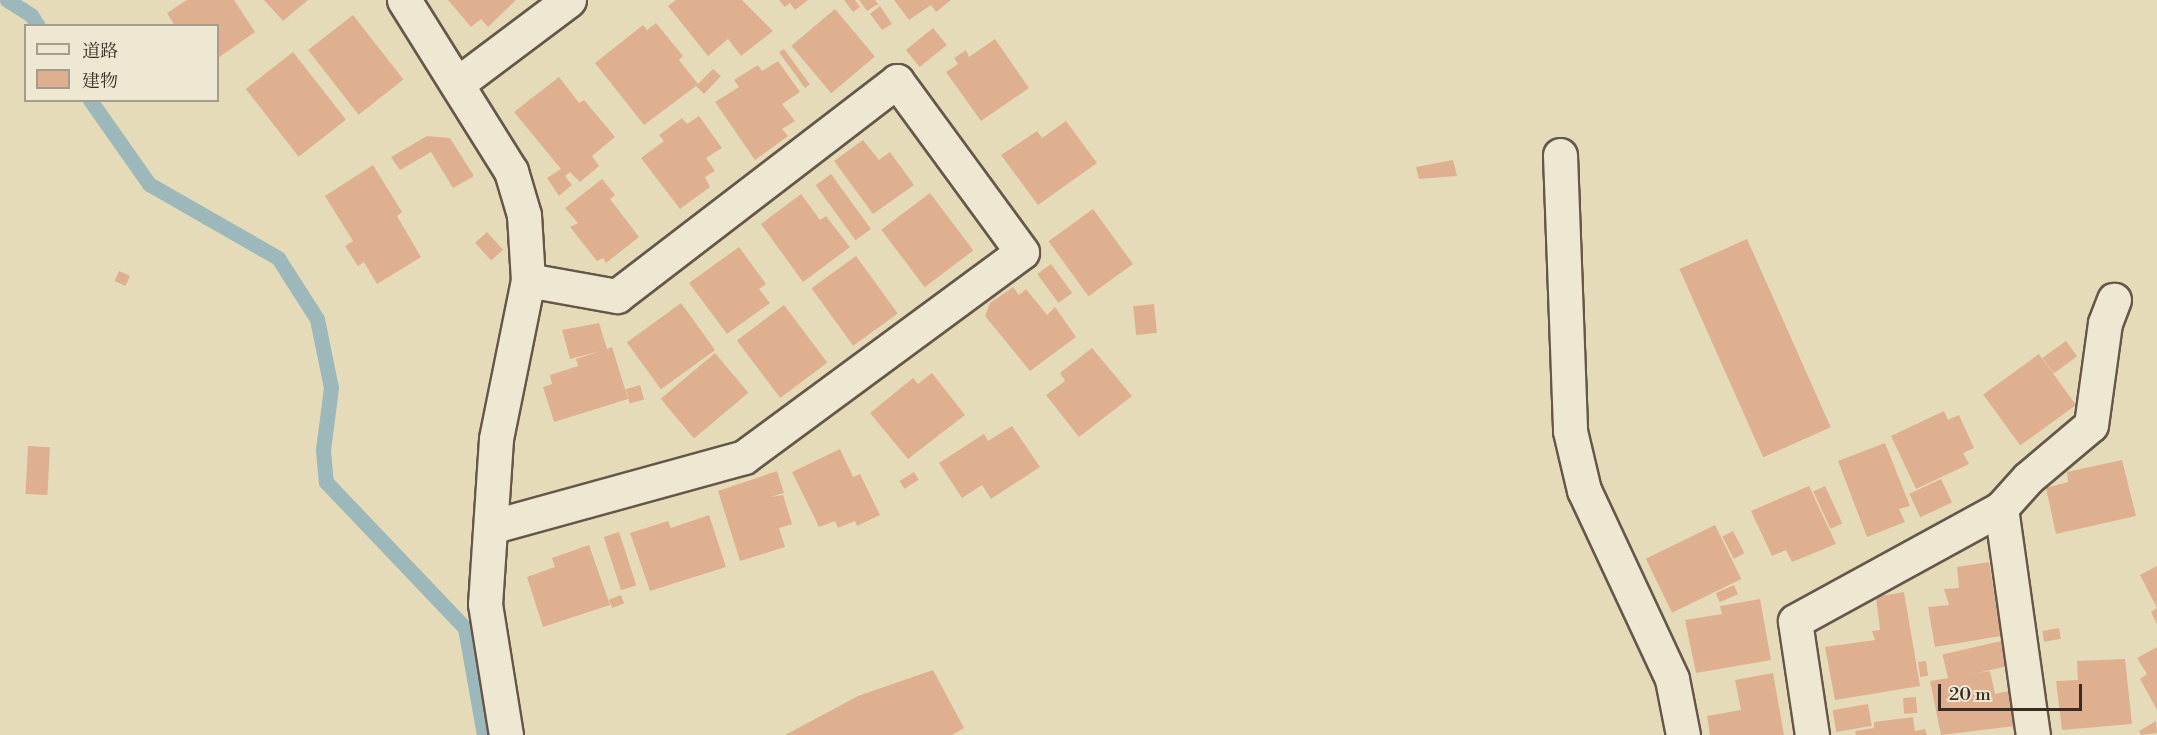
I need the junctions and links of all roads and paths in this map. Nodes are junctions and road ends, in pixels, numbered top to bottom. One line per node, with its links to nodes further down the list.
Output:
1 (404, 0): 3 (street)
2 (569, 0): 3 (street)
3 (457, 84): 5 (street)
4 (1560, 155): 10 (street)
5 (528, 280): 8 (street); 8 (street)
6 (2114, 300): 7 (street)
7 (2001, 508): 11 (street); 12 (street)
8 (494, 526): 9 (street)
9 (506, 735)
10 (1683, 735)
11 (1812, 735)
12 (2033, 735)

